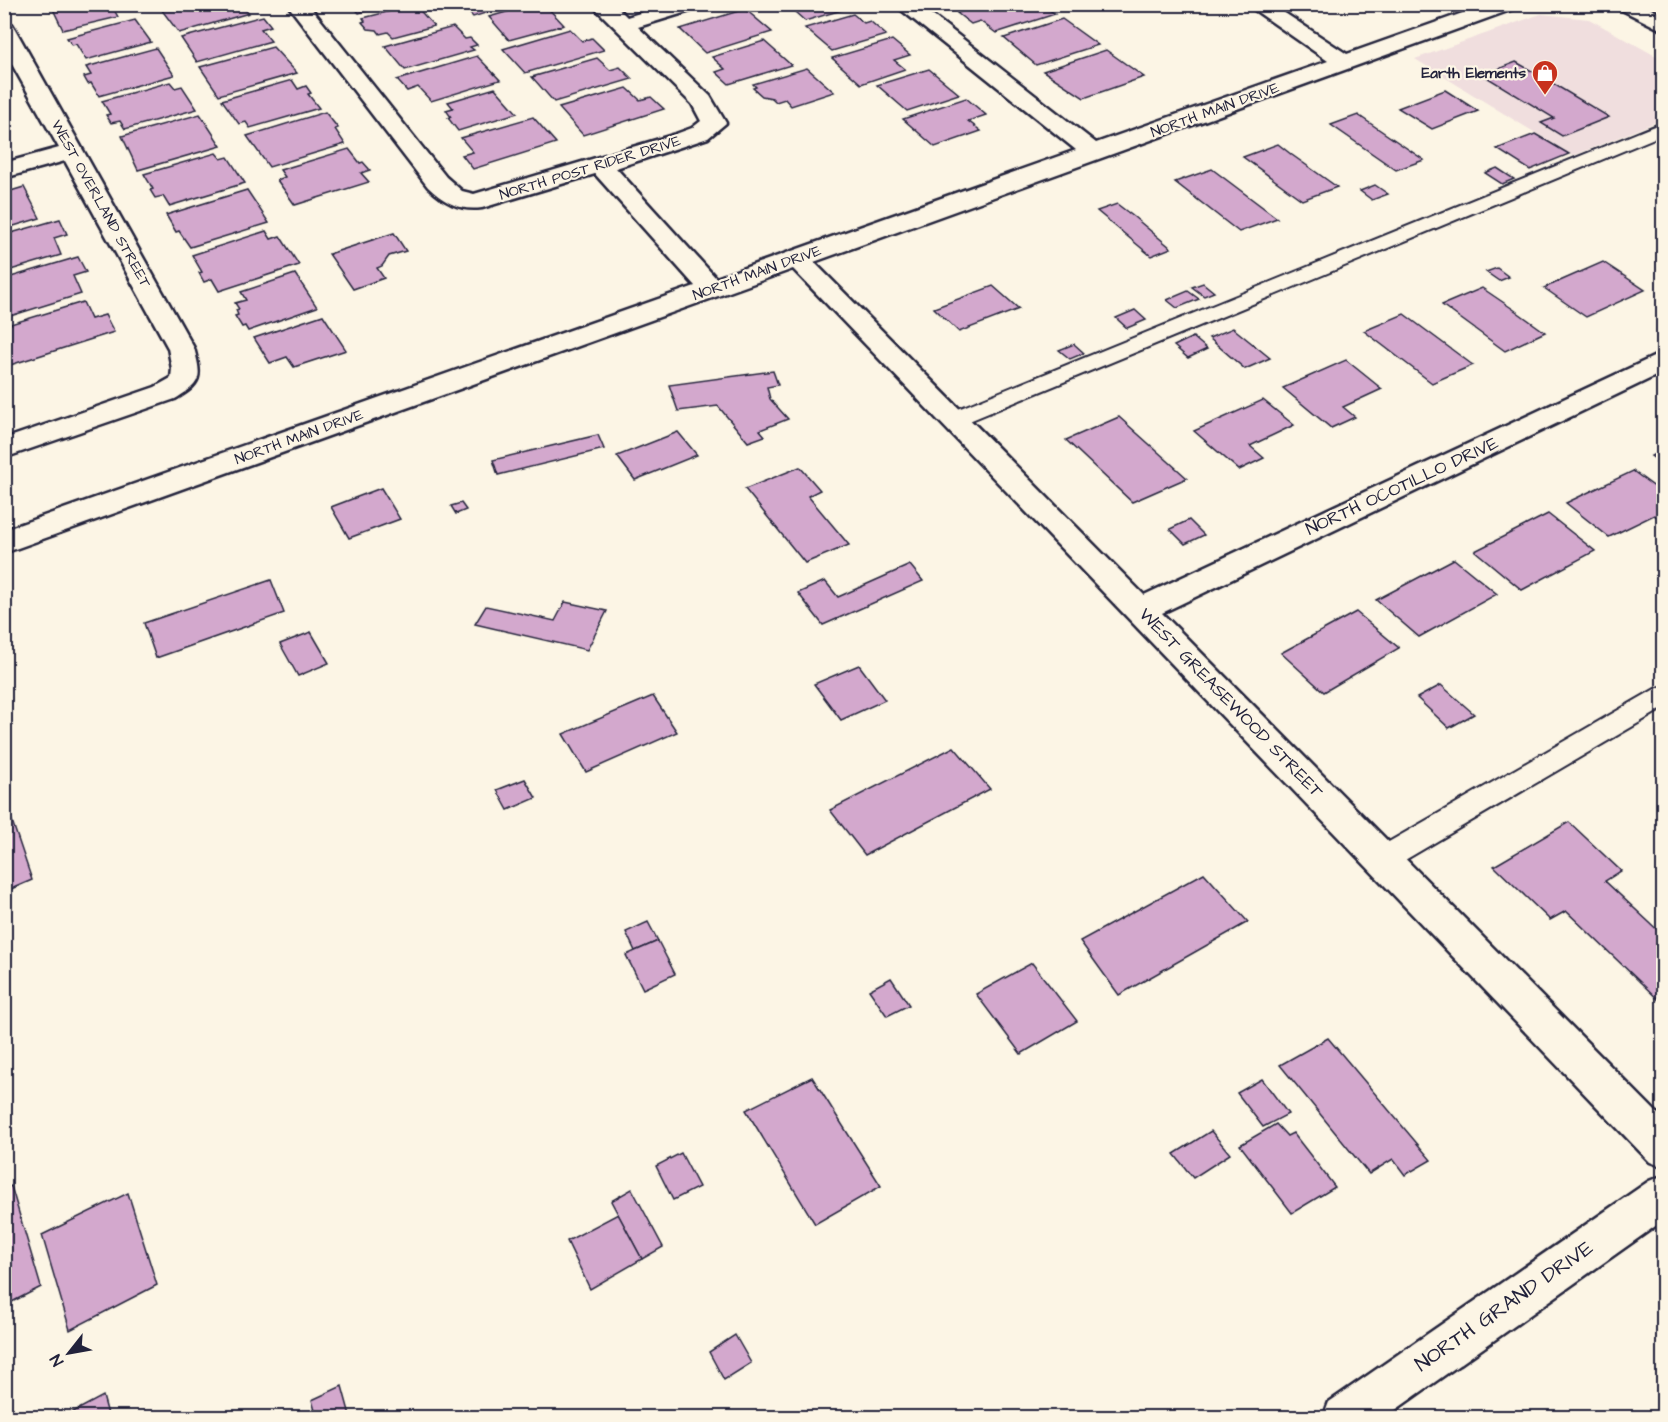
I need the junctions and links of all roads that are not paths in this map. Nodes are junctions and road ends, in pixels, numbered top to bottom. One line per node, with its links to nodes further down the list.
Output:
1 (297, 4): 15 (street, NORTH POST RIDER DRIVE)
2 (601, 4): 8 (street)
3 (693, 4): 8 (street)
4 (904, 4): 14 (street)
5 (1256, 4): 11 (street)
6 (1509, 4): 11 (street, NORTH MAIN DRIVE)
7 (1625, 4): 9 (street)
8 (622, 25): 15 (street, NORTH POST RIDER DRIVE)
9 (1664, 25)
10 (4, 29): 13 (street, WEST OVERLAND STREET)
11 (1346, 63): 14 (street, NORTH MAIN DRIVE)
12 (1664, 128): 20 (lane)
13 (72, 152): 16 (street); 21 (street, WEST OVERLAND STREET)
14 (1094, 153): 17 (street, NORTH MAIN DRIVE)
15 (600, 165): 18 (street)
16 (4, 171)
17 (797, 259): 18 (street, NORTH MAIN DRIVE); 20 (street, WEST GREASEWOOD STREET)
18 (712, 289): 22 (street, NORTH MAIN DRIVE)
19 (1664, 362): 23 (street, NORTH OCOTILLO DRIVE)
20 (954, 419): 23 (street, WEST GREASEWOOD STREET)
21 (4, 449)
22 (4, 542)
23 (1141, 610): 25 (street, WEST GREASEWOOD STREET)
24 (1664, 696): 25 (lane)
25 (1383, 859): 26 (street, WEST GREASEWOOD STREET)
26 (1664, 1148)
27 (1664, 1195): 28 (street, NORTH GRAND DRIVE)
28 (1345, 1418)

